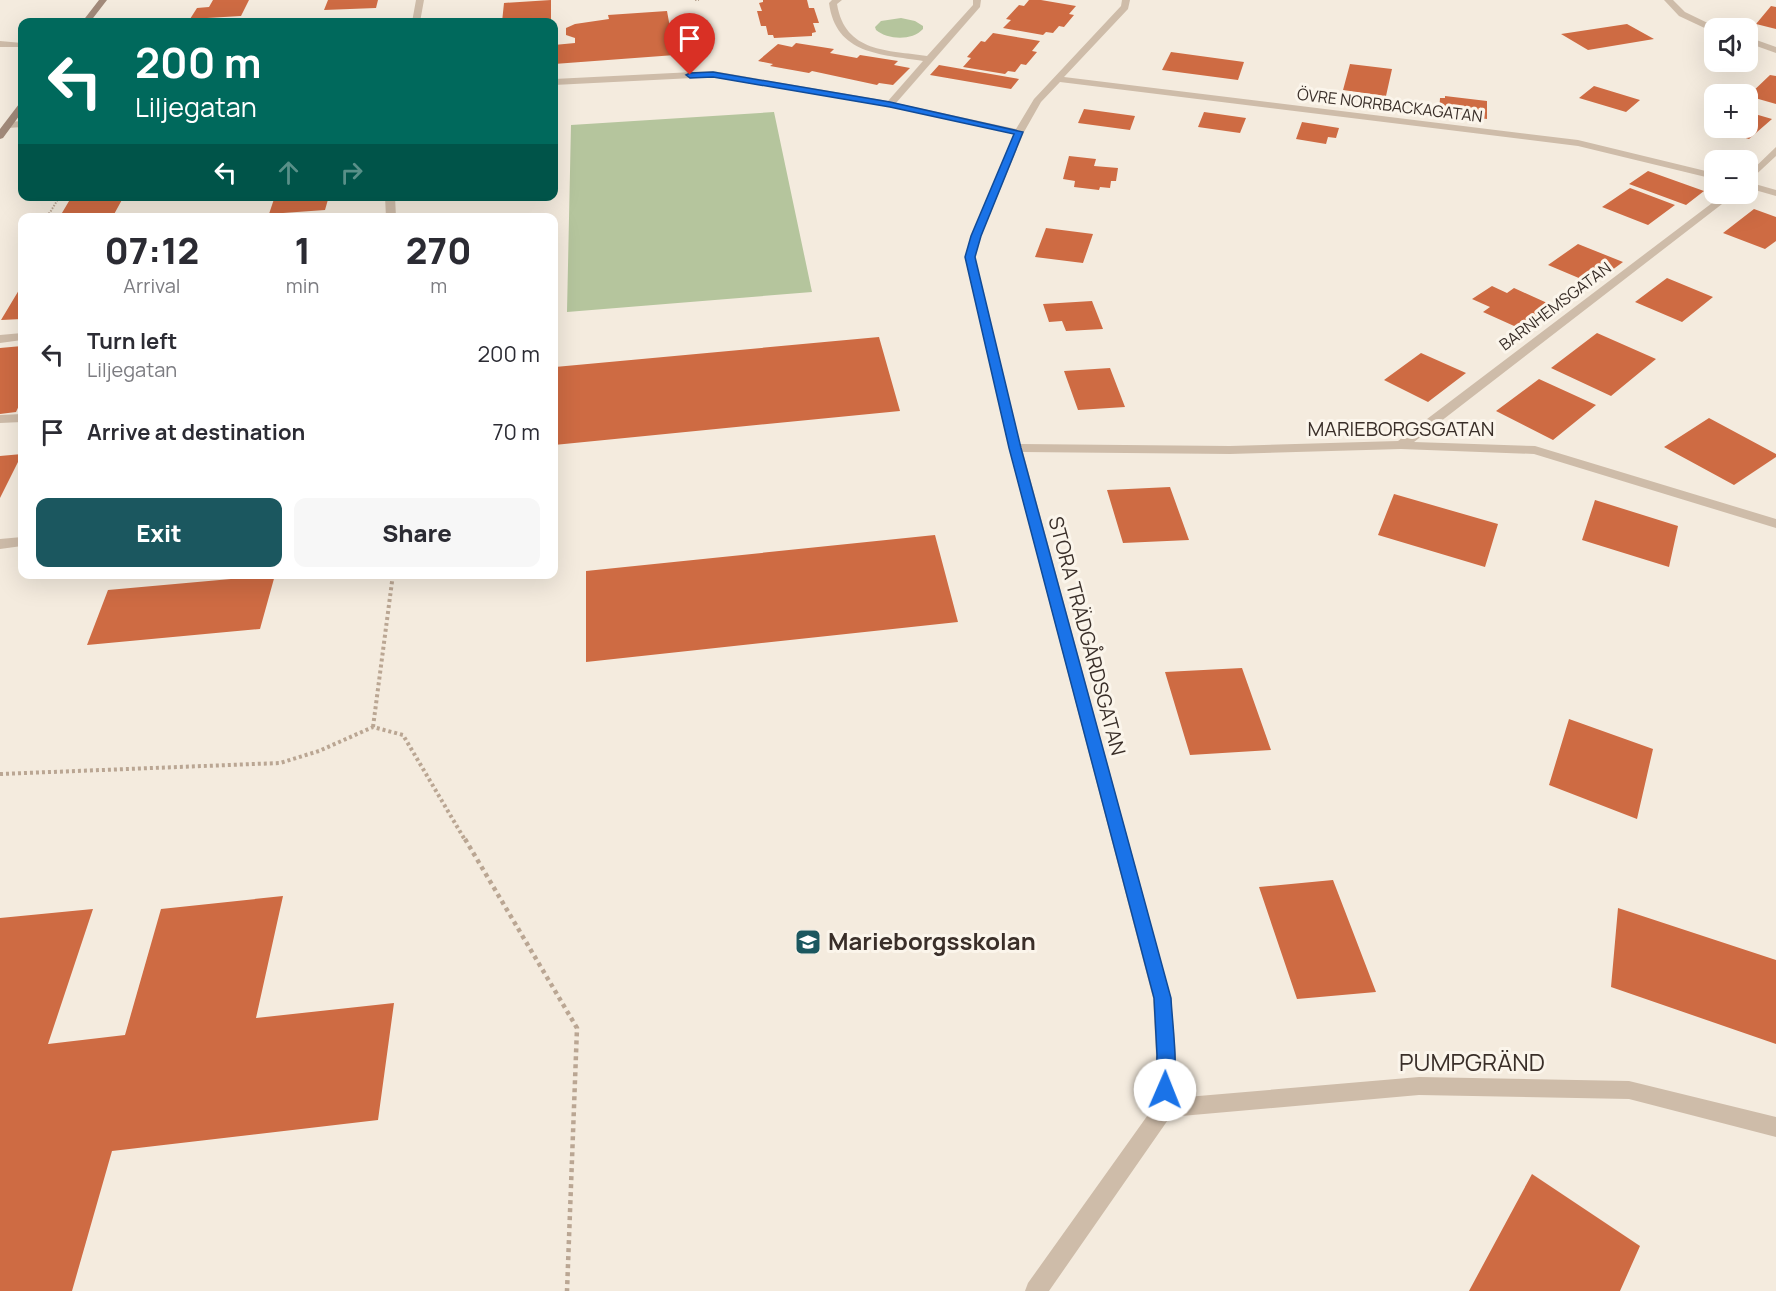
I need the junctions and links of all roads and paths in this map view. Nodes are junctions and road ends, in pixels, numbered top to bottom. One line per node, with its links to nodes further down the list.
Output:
1 (103, 0): 7 (street)
2 (420, 0): 8 (street)
3 (838, 0): 14 (street)
4 (977, 0): 14 (street)
5 (1126, 0): 15 (street, STORA TRÄDGÅRDSGATAN)
6 (1668, 0): 9 (street)
7 (89, 18)
8 (417, 18)
9 (1704, 24)
10 (0, 44): 12 (street)
11 (1758, 44): 13 (street)
12 (18, 45)
13 (1776, 50)
14 (928, 59): 17 (street)
15 (1059, 79): 21 (street, STORA TRÄDGÅRDSGATAN); 25 (street, ÖVRE NORRBACKAGATAN)
16 (558, 82): 17 (street)
17 (890, 104): 21 (street)
18 (18, 111): 20 (street)
19 (18, 124): 20 (street)
20 (8, 125): 22 (street)
21 (1019, 132): 34 (street, STORA TRÄDGÅRDSGATAN)
22 (0, 136)
23 (1776, 150): 24 (street)
24 (1758, 169)
25 (1704, 174)
26 (1758, 187): 27 (street)
27 (1776, 193)
28 (1717, 204): 33 (street, BARNHEMSGATAN)
29 (18, 337): 30 (street)
30 (0, 339)
31 (18, 418): 32 (street)
32 (0, 419)
33 (1401, 445): 34 (street, MARIEBORGSGATAN); 35 (street, MARIEBORGSGATAN)
34 (1015, 448): 41 (street, STORA TRÄDGÅRDSGATAN)
35 (1776, 524)
36 (18, 542): 37 (street)
37 (0, 544)
38 (392, 579): 39 (path)
39 (374, 727): 40 (path); 43 (path)
40 (0, 774)
41 (1165, 1108): 42 (street, PUMPGRÄND); 44 (street)
42 (1776, 1127)
43 (567, 1291)
44 (1036, 1291)

